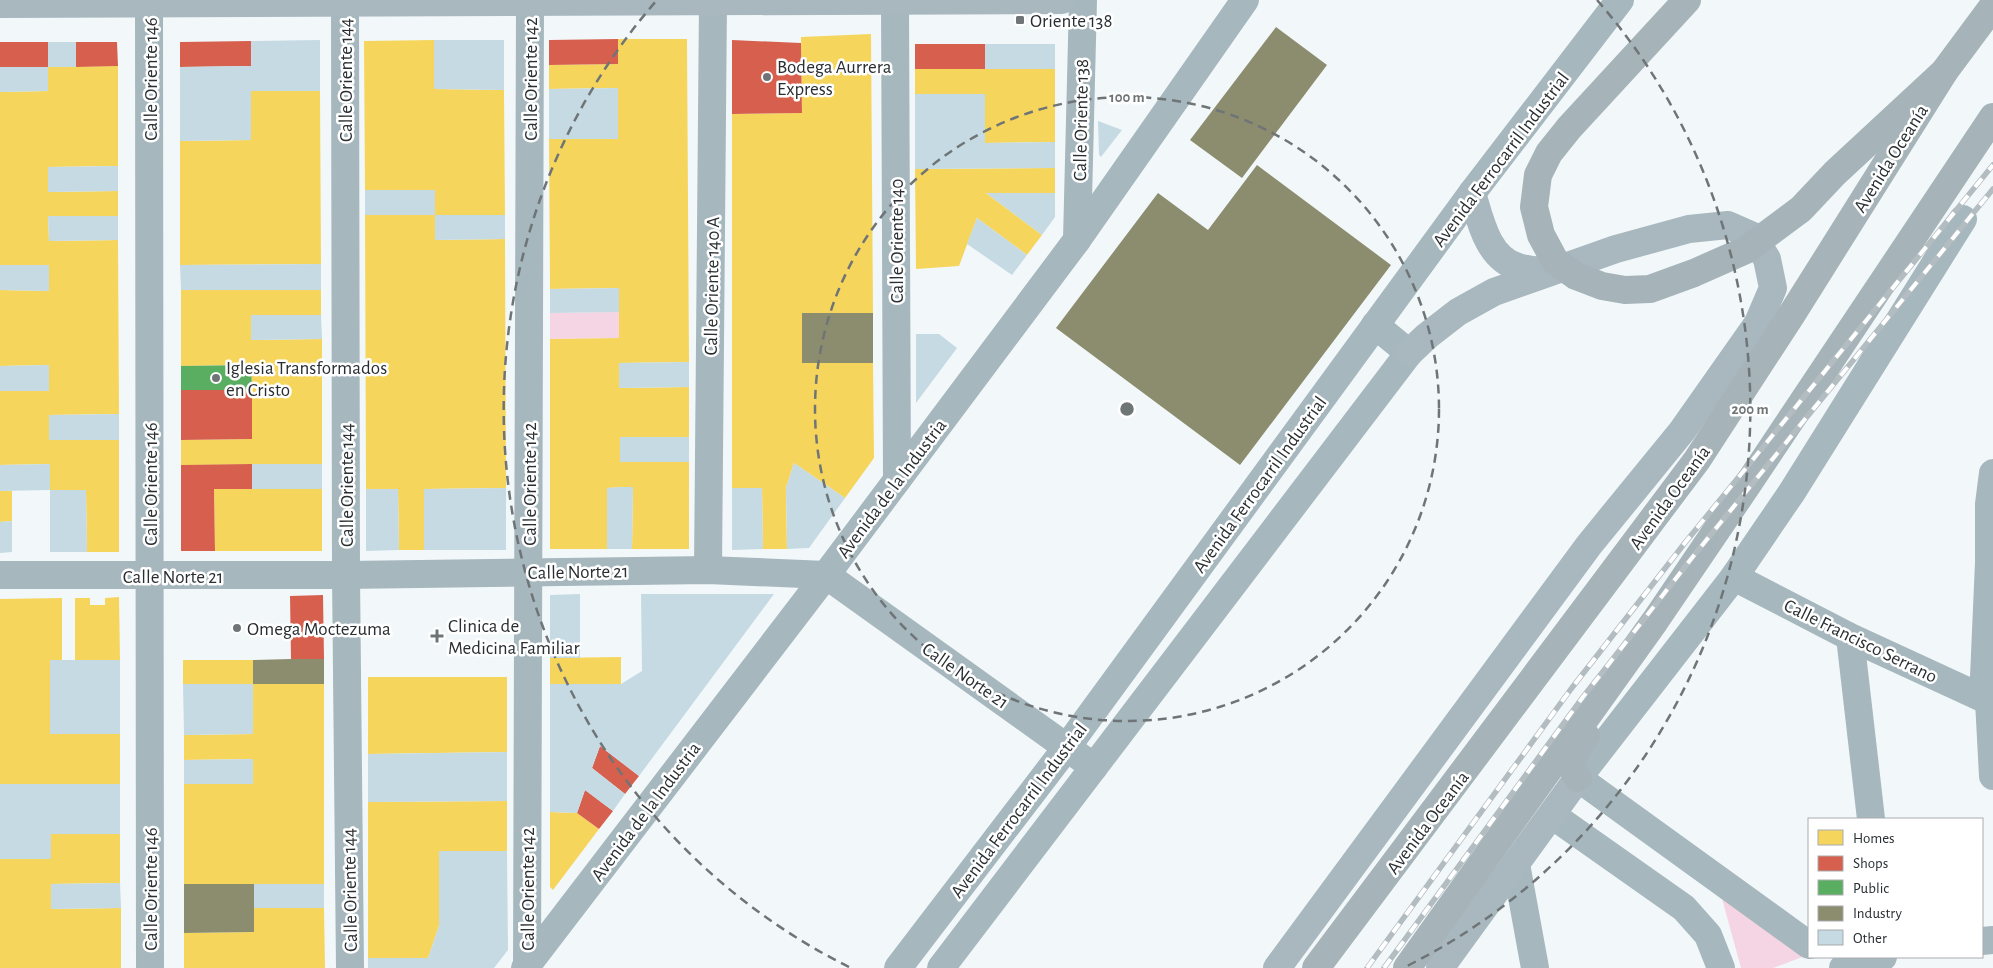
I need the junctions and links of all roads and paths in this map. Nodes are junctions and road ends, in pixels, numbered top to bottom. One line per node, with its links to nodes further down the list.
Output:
1 (1062, 0): 9 (main road)
2 (1083, 0): 17 (street, Calle Oriente 138)
3 (1245, 0): 17 (street, Avenida de la Industria)
4 (1620, 0): 15 (street, Avenida Ferrocarril Industrial)
5 (1687, 0): 13 (highway, bridge)
6 (149, 2): 7 (main road); 11 (main road); 28 (street, Calle Oriente 146)
7 (345, 2): 10 (main road); 26 (street, Calle Oriente 144)
8 (713, 2): 9 (main road); 10 (main road); 23 (street, Calle Oriente 140 A)
9 (895, 2): 22 (street, Calle Oriente 140)
10 (530, 3): 24 (street, Calle Oriente 142)
11 (0, 4)
12 (1993, 6): 13 (highway, Avenida Oceanía)
13 (1944, 72): 46 (highway, Avenida Oceanía, bridge)
14 (1993, 117): 30 (highway)
15 (1472, 193): 18 (main road); 19 (street, Avenida Ferrocarril Industrial)
16 (1963, 219): 29 (street)
17 (1077, 240): 22 (street, Avenida de la Industria)
18 (1548, 272): 20 (main road, Avenida Oceanía); 51 (main road, Avenida Oceanía)
19 (1375, 324): 20 (street); 33 (street, Avenida Ferrocarril Industrial)
20 (1409, 353): 34 (street, Avenida Ferrocarril Industrial)
21 (1993, 473): 32 (street)
22 (897, 480): 27 (street, Avenida de la Industria)
23 (708, 570): 24 (street, Calle Norte 21); 27 (street, Calle Norte 21)
24 (529, 572): 26 (street, Calle Norte 21); 45 (street, Calle Oriente 142)
25 (0, 575): 28 (street, Calle Norte 21)
26 (346, 575): 28 (street, Calle Norte 21); 48 (street, Calle Oriente 144)
27 (826, 575): 33 (street, Calle Norte 21); 45 (street, Avenida de la Industria)
28 (150, 576): 47 (street, Calle Oriente 146)
29 (1734, 577): 31 (street, Calle Francisco Serrano); 36 (street)
30 (1655, 621): 36 (highway); 52 (highway)
31 (1850, 637): 32 (street, Calle Francisco Serrano); 38 (street)
32 (1989, 701): 35 (street)
33 (1067, 746): 34 (street, Calle Norte 21); 49 (street, Avenida Ferrocarril Industrial)
34 (1094, 767): 50 (street, Avenida Ferrocarril Industrial)
35 (1993, 776)
36 (1578, 778): 37 (main road); 42 (street)
37 (1552, 815): 39 (main road); 55 (street)
38 (1872, 818)
39 (1516, 864): 53 (main road); 54 (street)
40 (1993, 935): 41 (street)
41 (1993, 940)
42 (1808, 945)
43 (1826, 958): 56 (street)
44 (1879, 958): 56 (street)
45 (526, 966)
46 (1316, 967)
47 (150, 968)
48 (350, 968)
49 (898, 968)
50 (941, 968)
51 (1277, 968)
52 (1406, 968)
53 (1440, 968)
54 (1535, 968)
55 (1721, 968)
56 (1841, 968)

